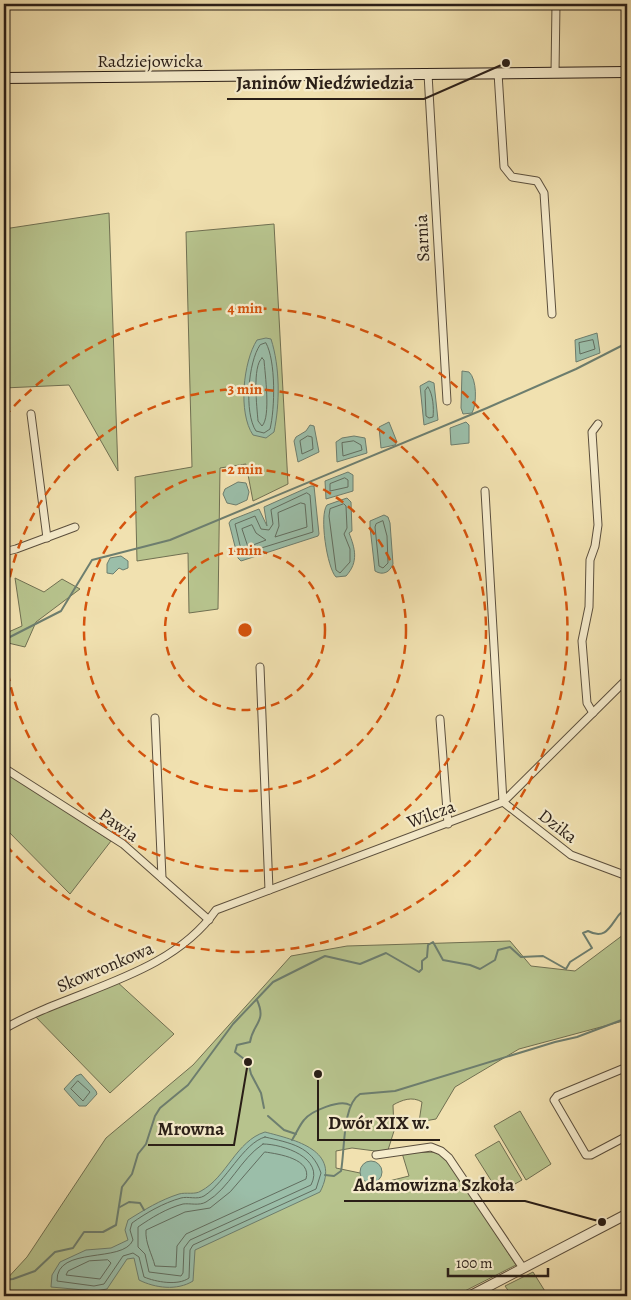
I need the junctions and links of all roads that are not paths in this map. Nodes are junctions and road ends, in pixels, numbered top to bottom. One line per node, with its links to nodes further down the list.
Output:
1 (556, 4): 4 (street)
2 (627, 72): 4 (main road, Radziejowicka)
3 (498, 73): 4 (main road, Radziejowicka); 5 (main road, Radziejowicka); 7 (street)
4 (554, 73)
5 (428, 74): 6 (main road, Radziejowicka); 8 (street, Sarnia)
6 (4, 78)
7 (552, 314)
8 (447, 401)
9 (31, 414): 13 (street)
10 (598, 424): 17 (street)
11 (485, 491): 21 (street)
12 (75, 527): 13 (street)
13 (47, 538): 14 (street)
14 (4, 552)
15 (260, 667): 25 (street)
16 (627, 679): 17 (street, Wilcza)
17 (593, 713): 21 (street, Wilcza)
18 (155, 718): 24 (street)
19 (440, 719): 22 (street)
20 (4, 768): 24 (street, Pawia)
21 (503, 802): 22 (street, Wilcza); 23 (street, Dzika)
22 (448, 824): 25 (street, Wilcza)
23 (627, 876)
24 (162, 878): 26 (street, Pawia)
25 (269, 890): 26 (street, Wilcza)
26 (209, 920): 27 (street, Skowronkowa)
27 (4, 1029)
28 (627, 1067): 29 (street)
29 (627, 1136)
30 (376, 1155): 32 (street)
31 (627, 1214): 32 (street)
32 (523, 1268): 33 (street)
33 (470, 1296)

